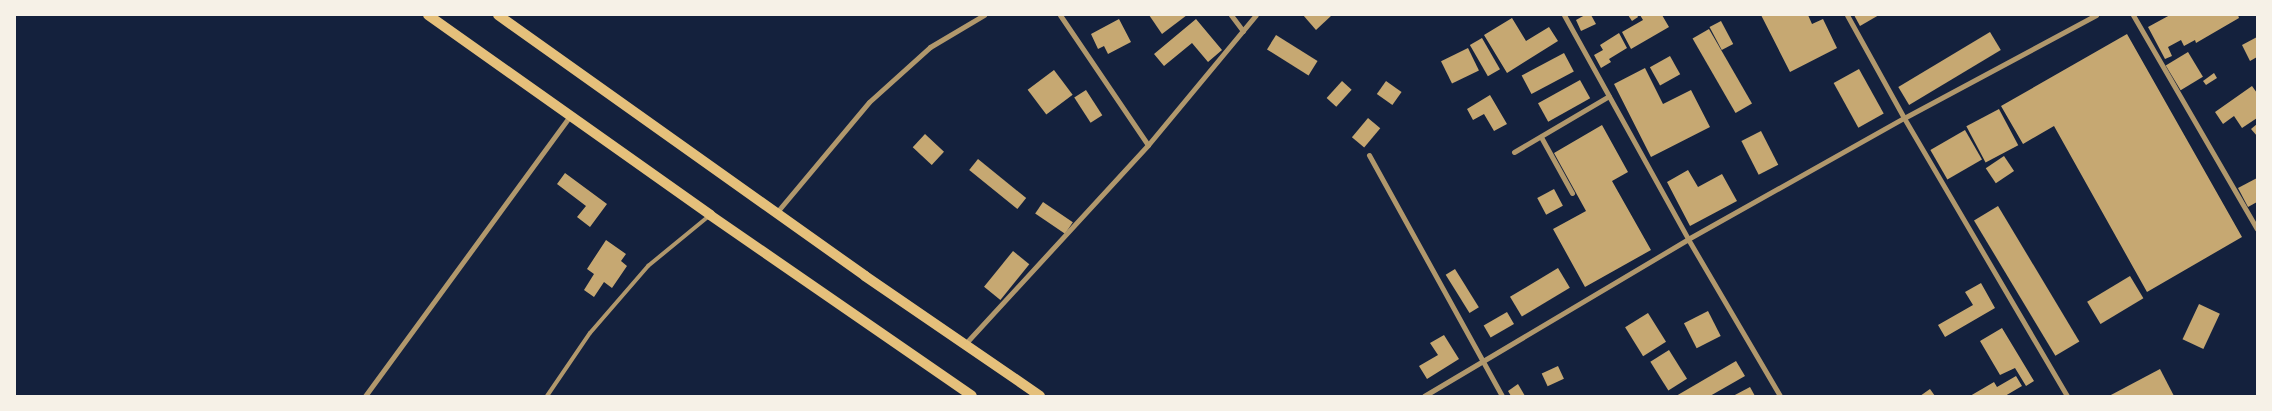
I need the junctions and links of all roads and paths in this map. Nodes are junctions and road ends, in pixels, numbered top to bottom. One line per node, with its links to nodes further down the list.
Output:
1 (428, 15): 13 (main road)
2 (498, 15): 20 (main road)
3 (984, 15): 20 (street)
4 (1060, 15): 16 (street)
5 (1231, 15): 11 (street)
6 (1256, 15): 11 (street)
7 (1564, 15): 12 (street)
8 (1847, 15): 14 (street)
9 (2096, 15): 14 (street)
10 (2133, 15): 22 (street)
11 (1242, 31): 16 (street)
12 (1609, 96): 15 (street); 23 (street)
13 (570, 116): 21 (main road); 26 (street)
14 (1904, 118): 23 (street); 33 (street)
15 (1542, 137): 17 (street); 19 (street)
16 (1148, 145): 24 (street)
17 (1514, 152)
18 (1368, 155): 25 (street)
19 (1572, 193)
20 (777, 212): 24 (main road)
21 (710, 215): 27 (lane); 28 (main road)
22 (2257, 229)
23 (1688, 240): 25 (street); 32 (street)
24 (965, 344): 29 (main road)
25 (1483, 363): 30 (street); 31 (street)
26 (365, 396)
27 (547, 396)
28 (972, 396)
29 (1040, 396)
30 (1424, 396)
31 (1502, 396)
32 (1780, 396)
33 (2068, 396)

